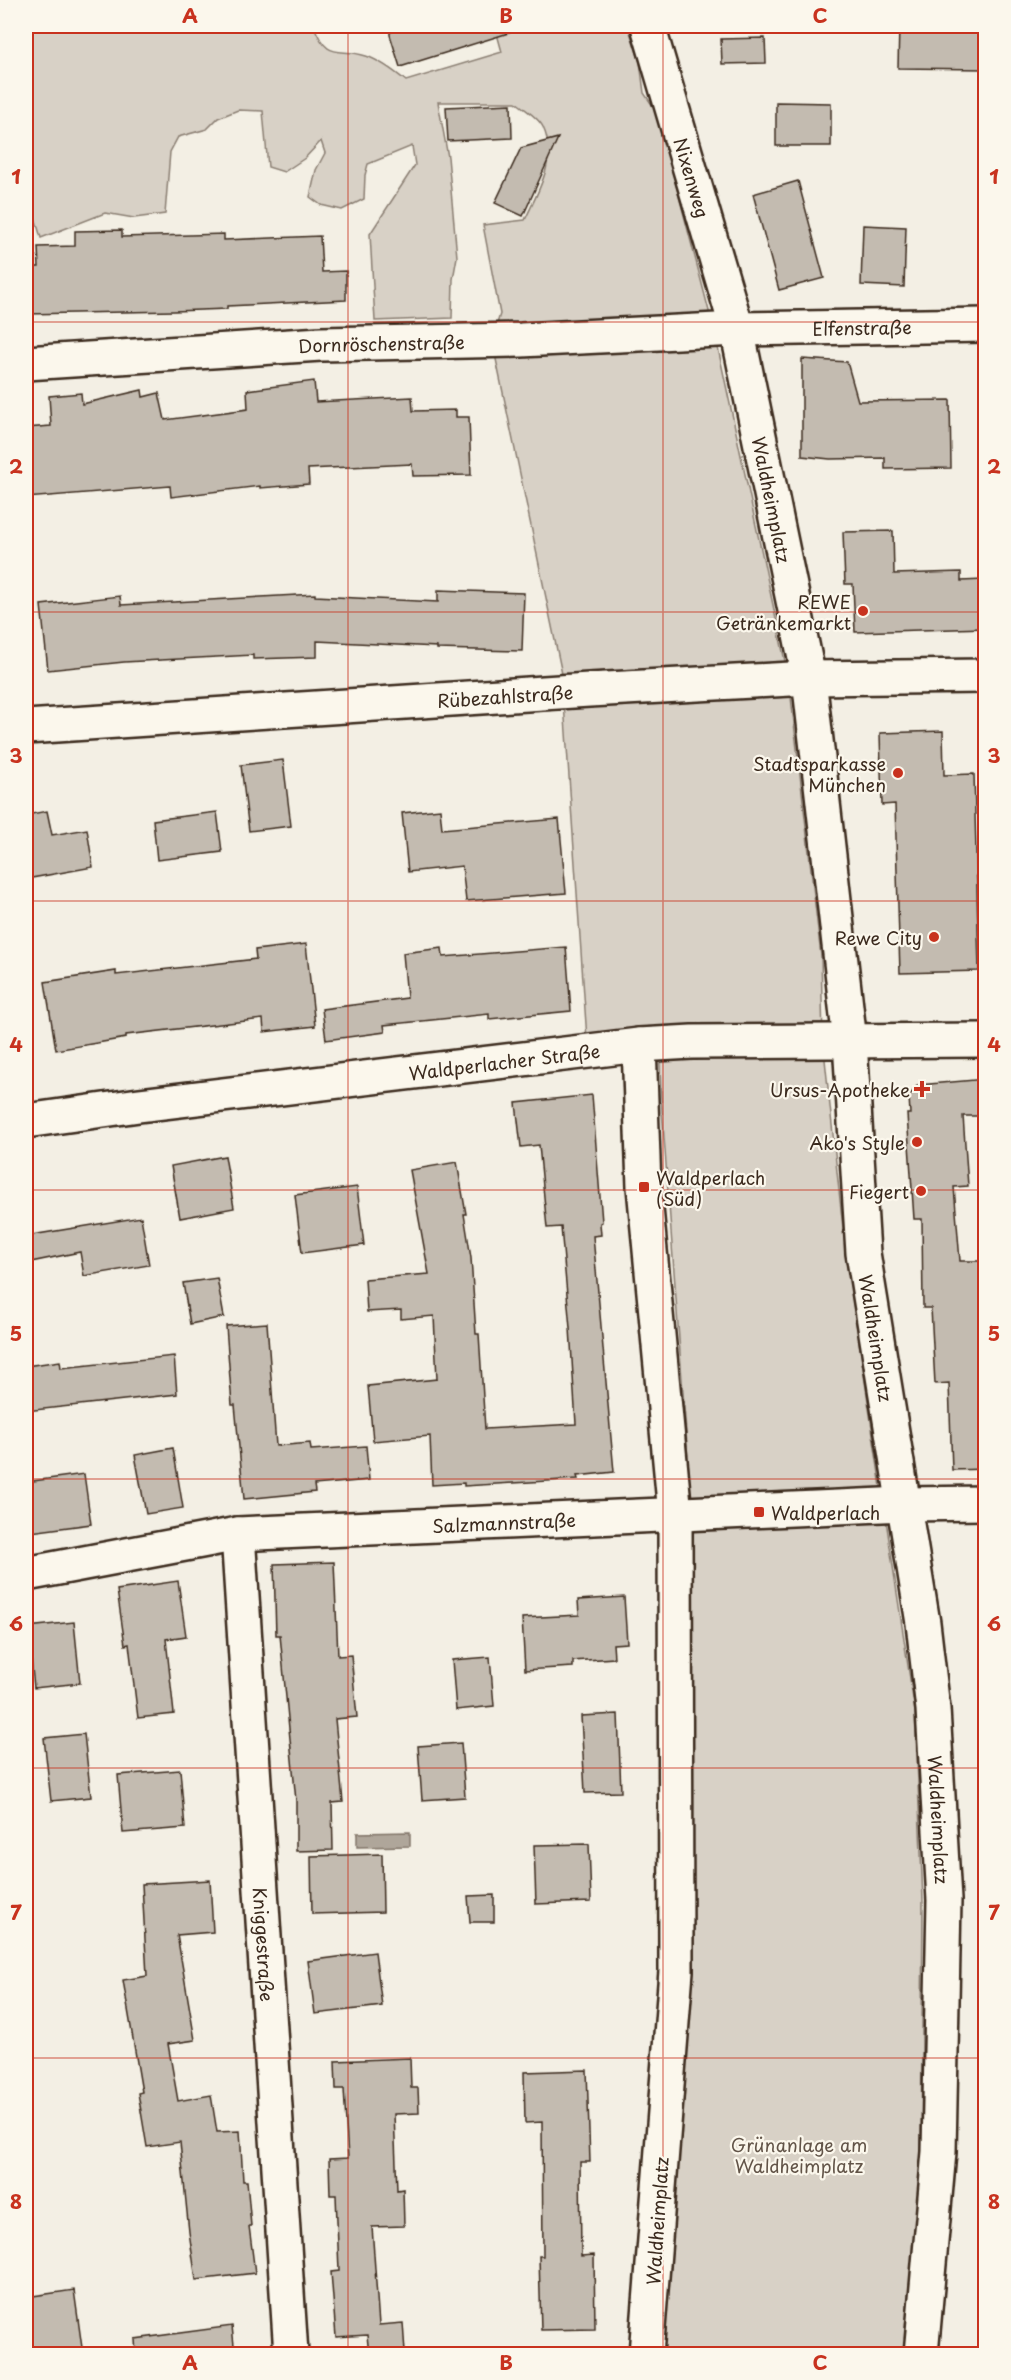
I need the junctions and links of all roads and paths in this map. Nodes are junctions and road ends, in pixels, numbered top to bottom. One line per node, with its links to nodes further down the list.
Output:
1 (648, 26): 3 (street, Nixenweg)
2 (986, 325): 3 (street, Elfenstraße)
3 (737, 329): 4 (street, Dornröschenstraße); 6 (street, Waldheimplatz)
4 (26, 363)
5 (986, 676): 6 (street, Rübezahlstraße)
6 (809, 678): 7 (street, Rübezahlstraße); 9 (street, Waldheimplatz)
7 (26, 727)
8 (986, 1040): 9 (street, Waldperlacher Straße)
9 (850, 1042): 10 (street, Waldperlacher Straße); 13 (street, Waldheimplatz)
10 (639, 1045): 11 (street, Waldperlacher Straße); 14 (street, Waldheimplatz)
11 (26, 1120)
12 (986, 1503): 13 (street, Salzmannstraße)
13 (904, 1504): 14 (street, Salzmannstraße); 19 (street, Waldheimplatz)
14 (675, 1514): 15 (street, Salzmannstraße); 18 (street, Waldheimplatz)
15 (238, 1534): 16 (street, Salzmannstraße); 17 (street, Kniggestraße)
16 (26, 1574)
17 (291, 2355)
18 (646, 2355)
19 (921, 2355)

